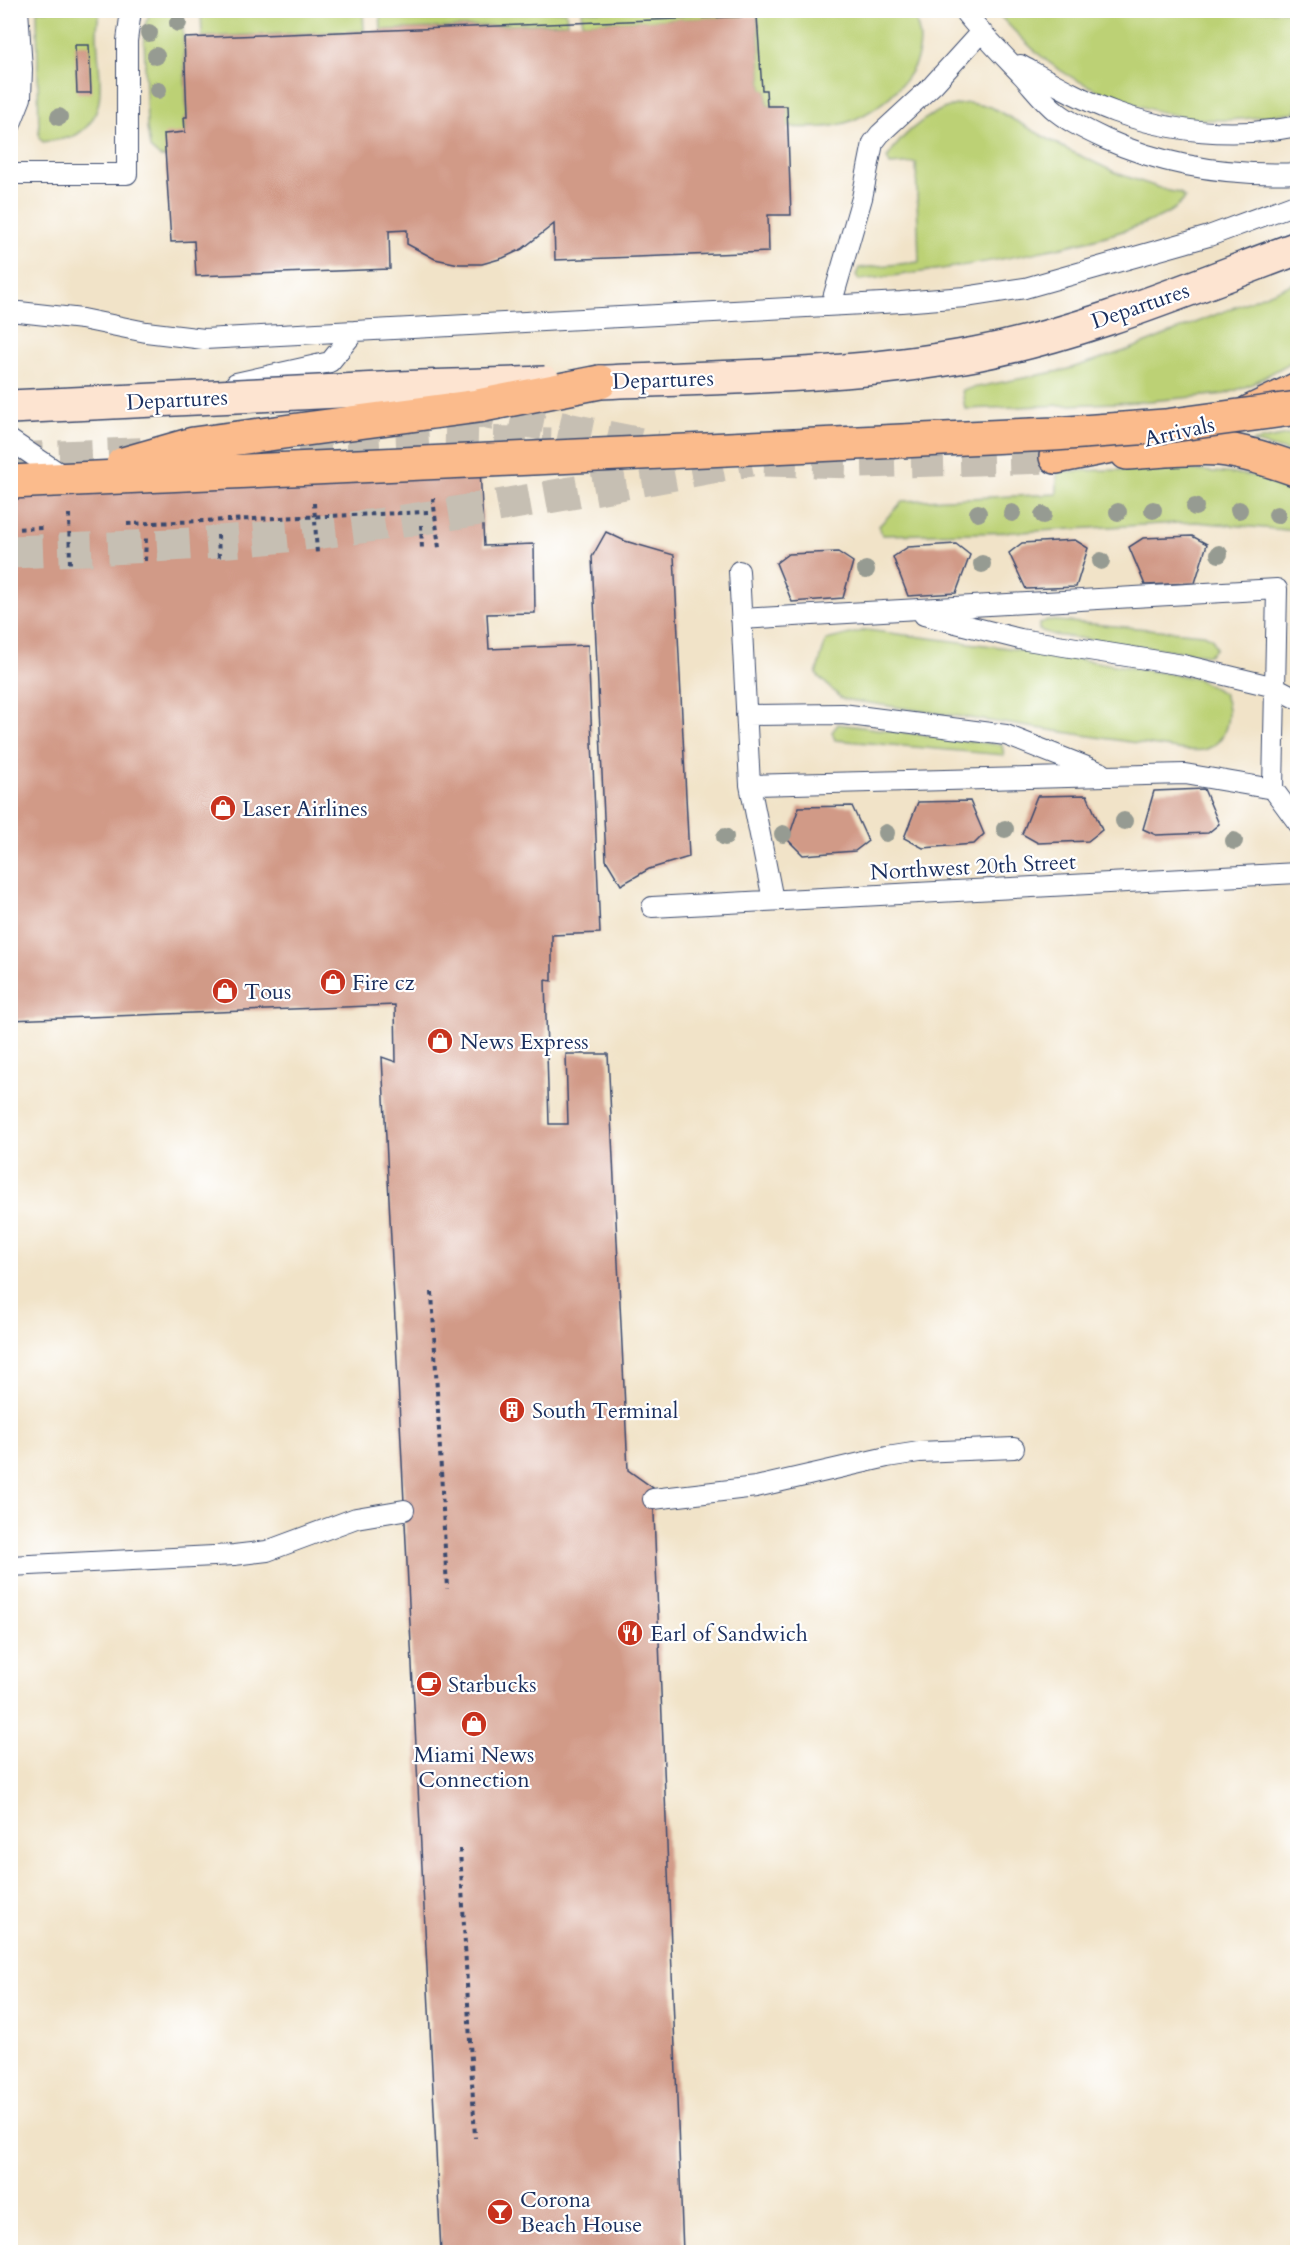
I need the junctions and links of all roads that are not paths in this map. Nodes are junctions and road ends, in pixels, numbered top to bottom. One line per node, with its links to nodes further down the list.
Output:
1 (18, 10): 6 (lane)
2 (131, 10): 9 (lane)
3 (963, 10): 4 (lane)
4 (981, 32): 5 (lane); 12 (lane)
5 (1005, 56): 7 (lane); 8 (lane)
6 (10, 126)
7 (1298, 126)
8 (1298, 173)
9 (10, 174)
10 (1298, 203): 12 (lane)
11 (1298, 248): 16 (main road, Departures)
12 (831, 305): 14 (lane)
13 (10, 311): 14 (lane)
14 (355, 331): 15 (lane)
15 (236, 382)
16 (600, 382): 18 (main road, Departures, bridge); 22 (main road, bridge)
17 (1298, 389): 21 (main road, Arrivals)
18 (10, 407)
19 (1298, 408): 22 (main road, bridge)
20 (10, 440): 22 (lane, bridge)
21 (1298, 470)
22 (69, 479): 23 (main road, bridge)
23 (10, 482)
24 (739, 571): 26 (lane)
25 (903, 610): 26 (lane); 27 (lane); 27 (lane)
26 (741, 619): 29 (lane)
27 (1275, 687): 28 (lane); 32 (lane)
28 (1298, 699)
29 (746, 716): 30 (lane); 31 (lane)
30 (1111, 776): 31 (lane); 32 (lane)
31 (750, 785): 35 (lane)
32 (1273, 789): 33 (lane)
33 (1298, 823)
34 (1298, 873): 35 (lane, Northwest 20th Street)
35 (773, 900): 36 (lane, Northwest 20th Street)
36 (652, 907)
37 (1014, 1448): 38 (lane)
38 (653, 1499)
39 (404, 1510): 40 (lane)
40 (10, 1566)

